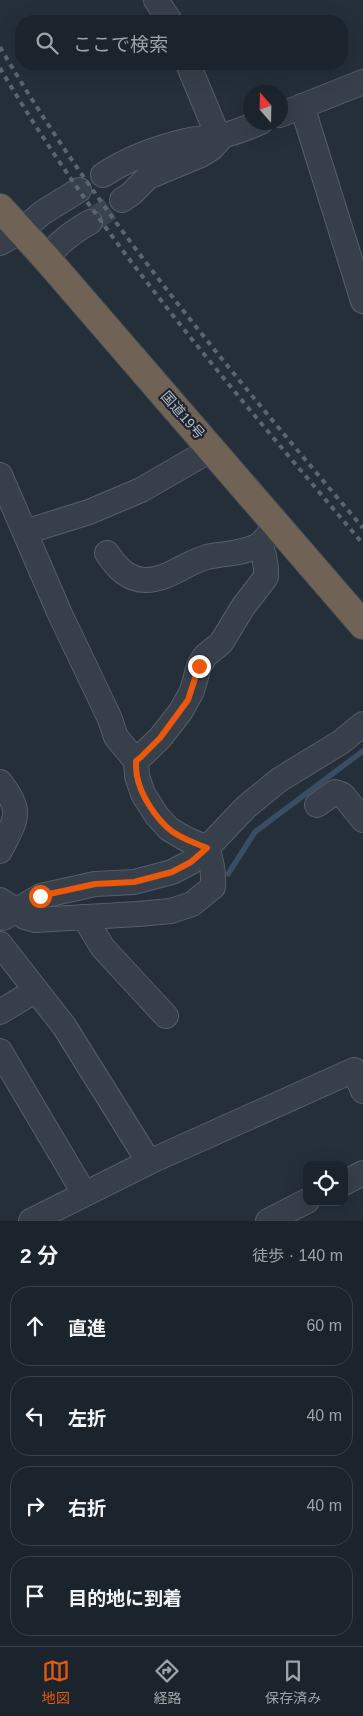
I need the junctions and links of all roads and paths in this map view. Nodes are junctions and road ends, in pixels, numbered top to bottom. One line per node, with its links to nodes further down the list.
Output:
1 (156, 0): 2 (street)
2 (166, 15)
3 (191, 70): 7 (street)
4 (363, 82): 5 (street)
5 (291, 110): 15 (street)
6 (244, 130): 7 (street)
7 (220, 136): 8 (street); 10 (street)
8 (103, 175)
9 (79, 190): 13 (street)
10 (122, 200)
11 (0, 208): 13 (highway, 国道19号)
12 (90, 222): 14 (street)
13 (10, 237): 14 (highway, 国道19号)
14 (46, 258): 16 (highway, 国道19号)
15 (363, 301)
16 (212, 449): 18 (highway, 国道19号); 19 (street)
17 (0, 475): 19 (street)
18 (277, 525): 20 (street); 22 (highway, 国道19号)
19 (25, 532): 24 (street)
20 (259, 545): 21 (street); 24 (street)
21 (107, 553)
22 (363, 625)
23 (363, 724): 28 (street)
24 (136, 761): 28 (street)
25 (0, 782): 29 (street)
26 (317, 805): 27 (street)
27 (363, 820)
28 (207, 848): 30 (street); 31 (street)
29 (0, 851)
30 (5, 910): 31 (street)
31 (84, 917): 35 (street)
32 (0, 944): 33 (street)
33 (36, 990): 34 (street); 38 (street)
34 (0, 1012)
35 (166, 1016)
36 (0, 1051): 41 (street)
37 (363, 1091): 38 (street)
38 (149, 1162): 41 (street)
39 (363, 1173): 40 (street)
40 (348, 1180)
41 (84, 1194): 43 (street)
42 (303, 1203): 44 (street)
43 (31, 1221)
44 (268, 1221)

